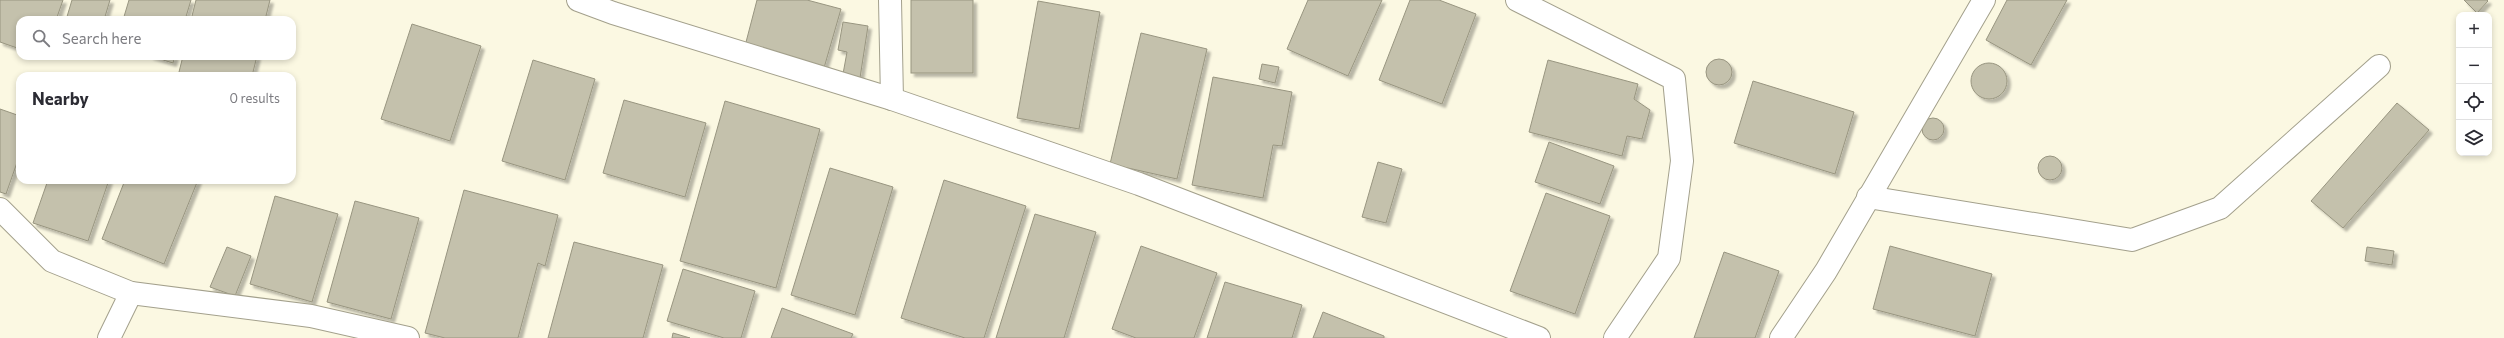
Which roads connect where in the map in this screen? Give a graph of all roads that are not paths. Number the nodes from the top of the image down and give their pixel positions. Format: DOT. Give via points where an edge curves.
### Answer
graph roads {
  1 [pos="578,0"];
  2 [pos="890,0"];
  3 [pos="1517,0"];
  4 [pos="1984,0"];
  5 [pos="2379,66"];
  6 [pos="892,99"];
  7 [pos="1868,197"];
  8 [pos="0,208"];
  9 [pos="131,293"];
  10 [pos="109,338"];
  11 [pos="408,338"];
  12 [pos="1539,338"];
  13 [pos="1615,338"];
  14 [pos="1781,338"];
  1 -- 6 [label="street" via="621,16"];
  2 -- 6 [label="street"];
  3 -- 13 [label="street" via="1674,79 1682,161 1669,258"];
  4 -- 7 [label="street"];
  5 -- 7 [label="street" via="2220,208 2132,240"];
  6 -- 12 [label="street" via="1138,184"];
  7 -- 14 [label="street" via="1826,271"];
  8 -- 9 [label="street" via="52,261"];
  9 -- 10 [label="street"];
  9 -- 11 [label="street" via="311,316"];
}
